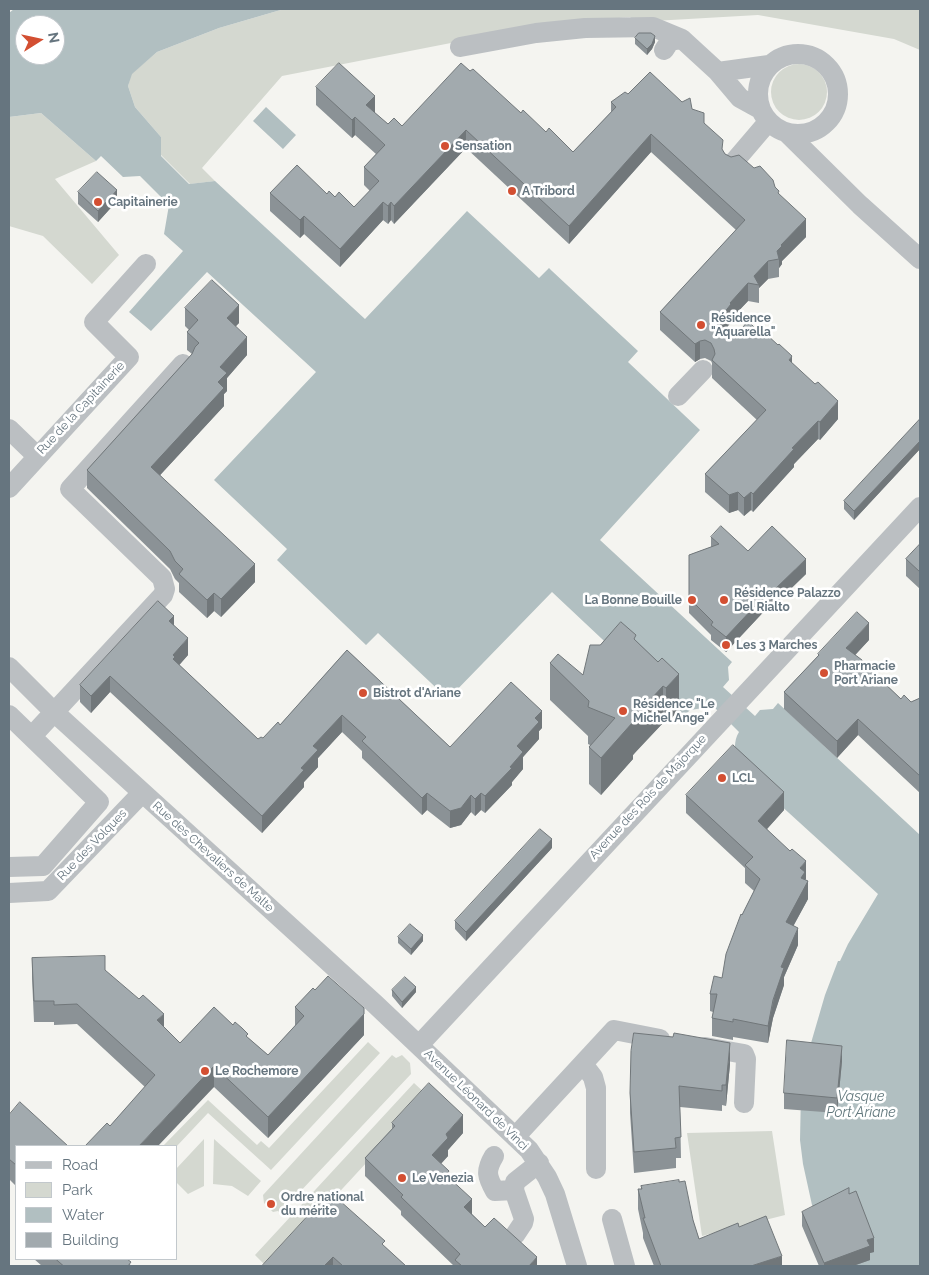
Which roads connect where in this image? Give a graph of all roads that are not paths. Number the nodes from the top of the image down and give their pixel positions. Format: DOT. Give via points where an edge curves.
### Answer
graph roads {
  1 [pos="682,39"];
  2 [pos="460,48"];
  3 [pos="664,50"];
  4 [pos="769,65"];
  5 [pos="718,72"];
  6 [pos="764,116"];
  7 [pos="824,124"];
  8 [pos="787,133"];
  9 [pos="732,163"];
  10 [pos="828,174"];
  11 [pos="920,259"];
  12 [pos="146,264"];
  13 [pos="183,364"];
  14 [pos="703,370"];
  15 [pos="678,396"];
  16 [pos="9,429"];
  17 [pos="37,456"];
  18 [pos="9,488"];
  19 [pos="920,507"];
  20 [pos="9,667"];
  21 [pos="54,712"];
  22 [pos="9,714"];
  23 [pos="32,736"];
  24 [pos="142,793"];
  25 [pos="9,867"];
  26 [pos="9,893"];
  27 [pos="419,1045"];
  28 [pos="583,1064"];
  29 [pos="744,1103"];
  30 [pos="515,1137"];
  31 [pos="494,1156"];
  32 [pos="539,1164"];
  33 [pos="596,1169"];
  34 [pos="514,1190"];
  35 [pos="612,1219"];
  36 [pos="515,1235"];
  37 [pos="577,1266"];
  38 [pos="625,1266"];
  1 -- 2 [label="street" via="653,28 585,28 536,33"];
  1 -- 3 [label="street" via="670,41"];
  1 -- 5 [label="street"];
  4 -- 5 [label="street"];
  4 -- 6 [label="street" via="758,86 757,98"];
  4 -- 7 [label="street" via="779,57 805,53 827,66 835,76 838,102"];
  5 -- 6 [label="street" via="740,98"];
  6 -- 8 [label="street" via="776,128"];
  6 -- 9 [label="street"];
  7 -- 8 [label="street" via="813,131"];
  7 -- 10 [label="street" via="820,151"];
  8 -- 10 [label="street"];
  10 -- 11 [label="street"];
  12 -- 17 [label="street, Rue de la Capitainerie" via="94,322 129,357"];
  13 -- 21 [label="street" via="70,489 162,578 165,589 163,595"];
  14 -- 15 [label="street"];
  16 -- 17 [label="street"];
  17 -- 18 [label="street, Rue de la Capitainerie"];
  19 -- 27 [label="street, Avenue des Rois de Majorque"];
  20 -- 21 [label="street, Rue des Chevaliers de Malte"];
  21 -- 23 [label="street"];
  21 -- 24 [label="street, Rue des Chevaliers de Malte"];
  22 -- 23 [label="street"];
  23 -- 25 [label="street" via="99,802 43,866"];
  24 -- 26 [label="street, Rue des Volques" via="48,891"];
  24 -- 27 [label="street, Rue des Chevaliers de Malte"];
  27 -- 30 [label="street, Avenue Léonard de Vinci"];
  28 -- 29 [label="street" via="614,1030 744,1054"];
  28 -- 30 [label="street"];
  28 -- 33 [label="street" via="593,1077 596,1088"];
  30 -- 32 [label="street, Avenue Léonard de Vinci"];
  31 -- 34 [label="street" via="488,1166 488,1175 495,1191"];
  32 -- 34 [label="street" via="515,1182"];
  32 -- 37 [label="street, Avenue Léonard de Vinci" via="555,1194"];
  34 -- 36 [label="street" via="524,1219"];
  35 -- 38 [label="street"];
}
